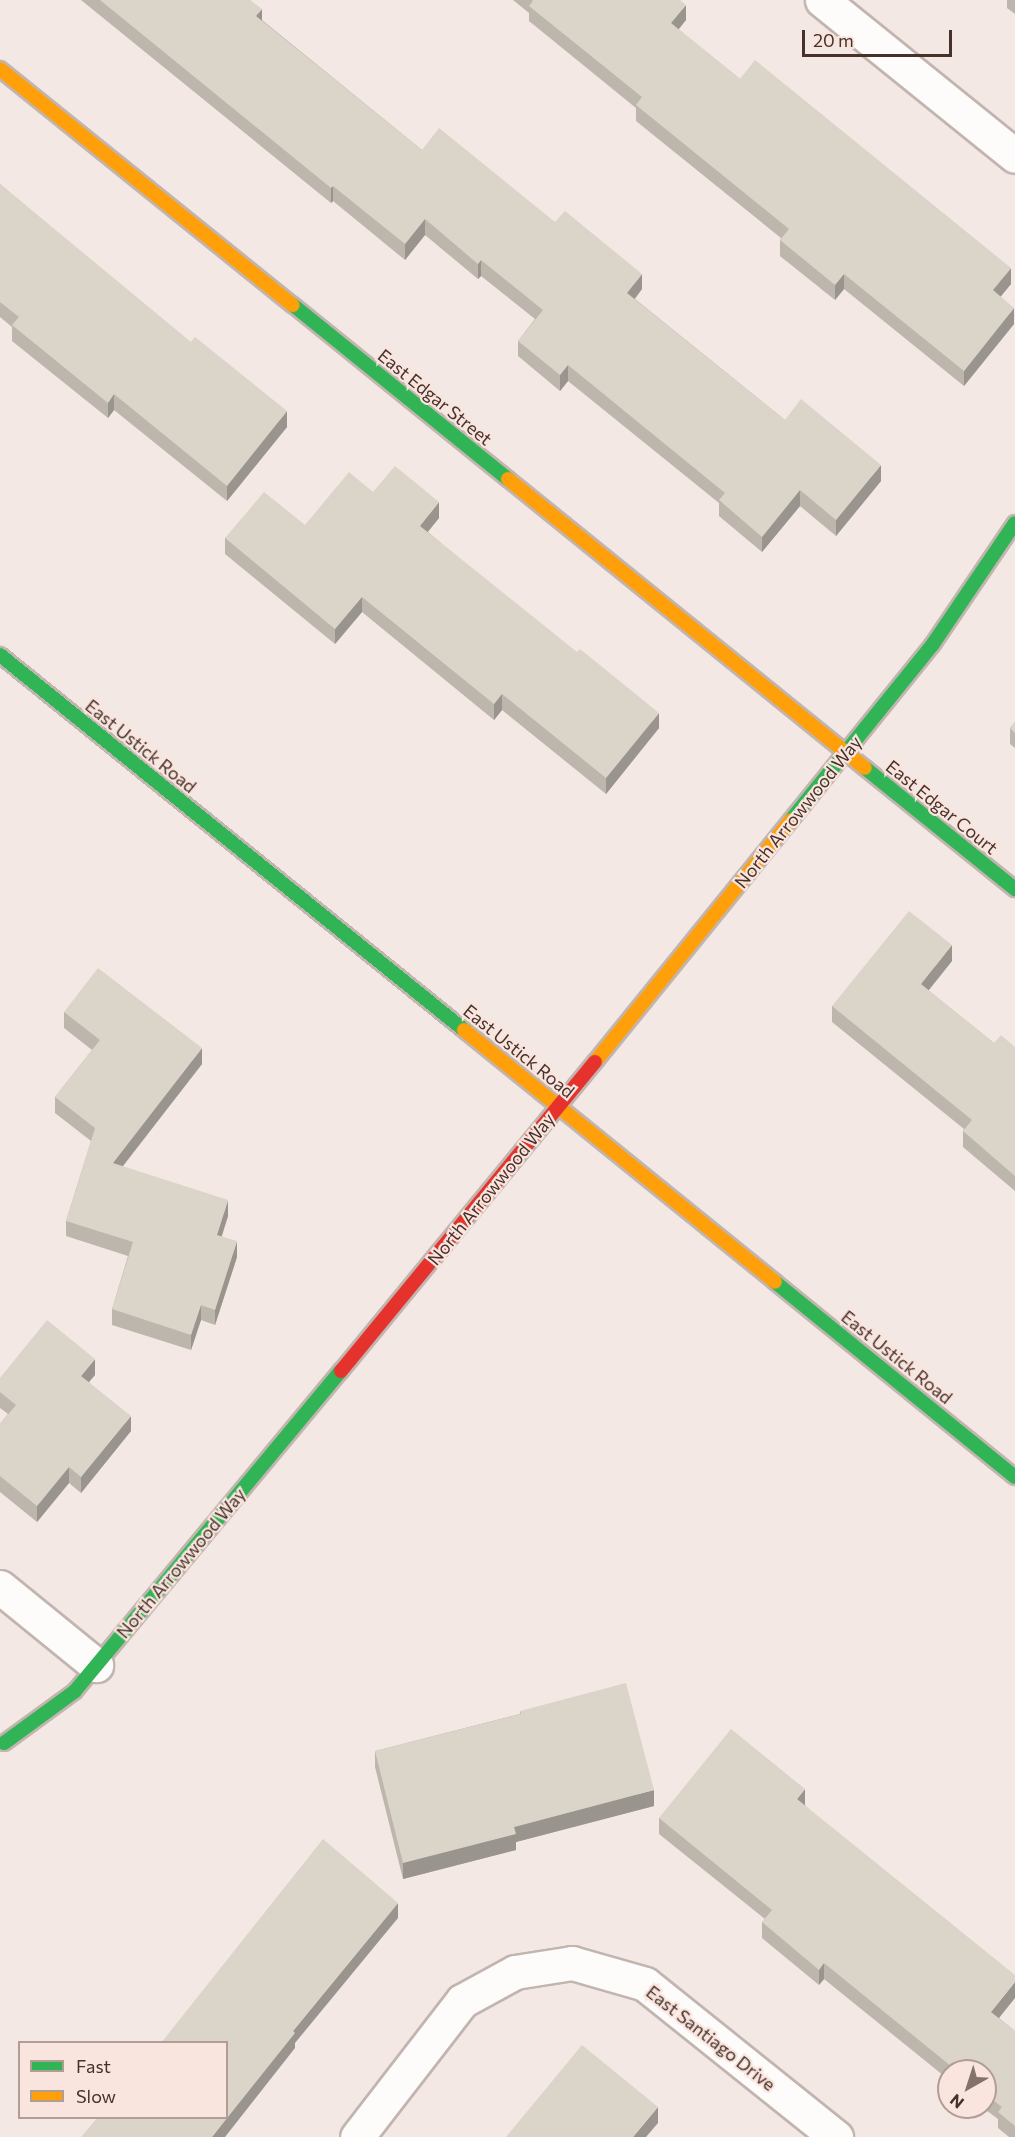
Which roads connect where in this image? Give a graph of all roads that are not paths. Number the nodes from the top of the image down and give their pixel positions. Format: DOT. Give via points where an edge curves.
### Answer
graph roads {
  1 [pos="822,0"];
  2 [pos="0,69"];
  3 [pos="1015,156"];
  4 [pos="1015,523"];
  5 [pos="0,655"];
  6 [pos="847,753"];
  7 [pos="1015,889"];
  8 [pos="559,1107"];
  9 [pos="1015,1477"];
  10 [pos="0,1587"];
  11 [pos="96,1665"];
  12 [pos="1,1745"];
  13 [pos="357,2137"];
  14 [pos="836,2137"];
  1 -- 3 [label="street"];
  2 -- 6 [label="street, East Edgar Street"];
  4 -- 6 [label="street, North Arrowwood Way" via="933,644"];
  5 -- 8 [label="street, East Ustick Road"];
  6 -- 7 [label="street, East Edgar Court"];
  6 -- 8 [label="street, North Arrowwood Way"];
  8 -- 9 [label="street, East Ustick Road"];
  8 -- 11 [label="street, North Arrowwood Way"];
  10 -- 11 [label="street"];
  11 -- 12 [label="street, North Arrowwood Way" via="75,1691"];
  13 -- 14 [label="street, East Santiago Drive" via="462,2001 515,1972 572,1963 645,1984"];
}
